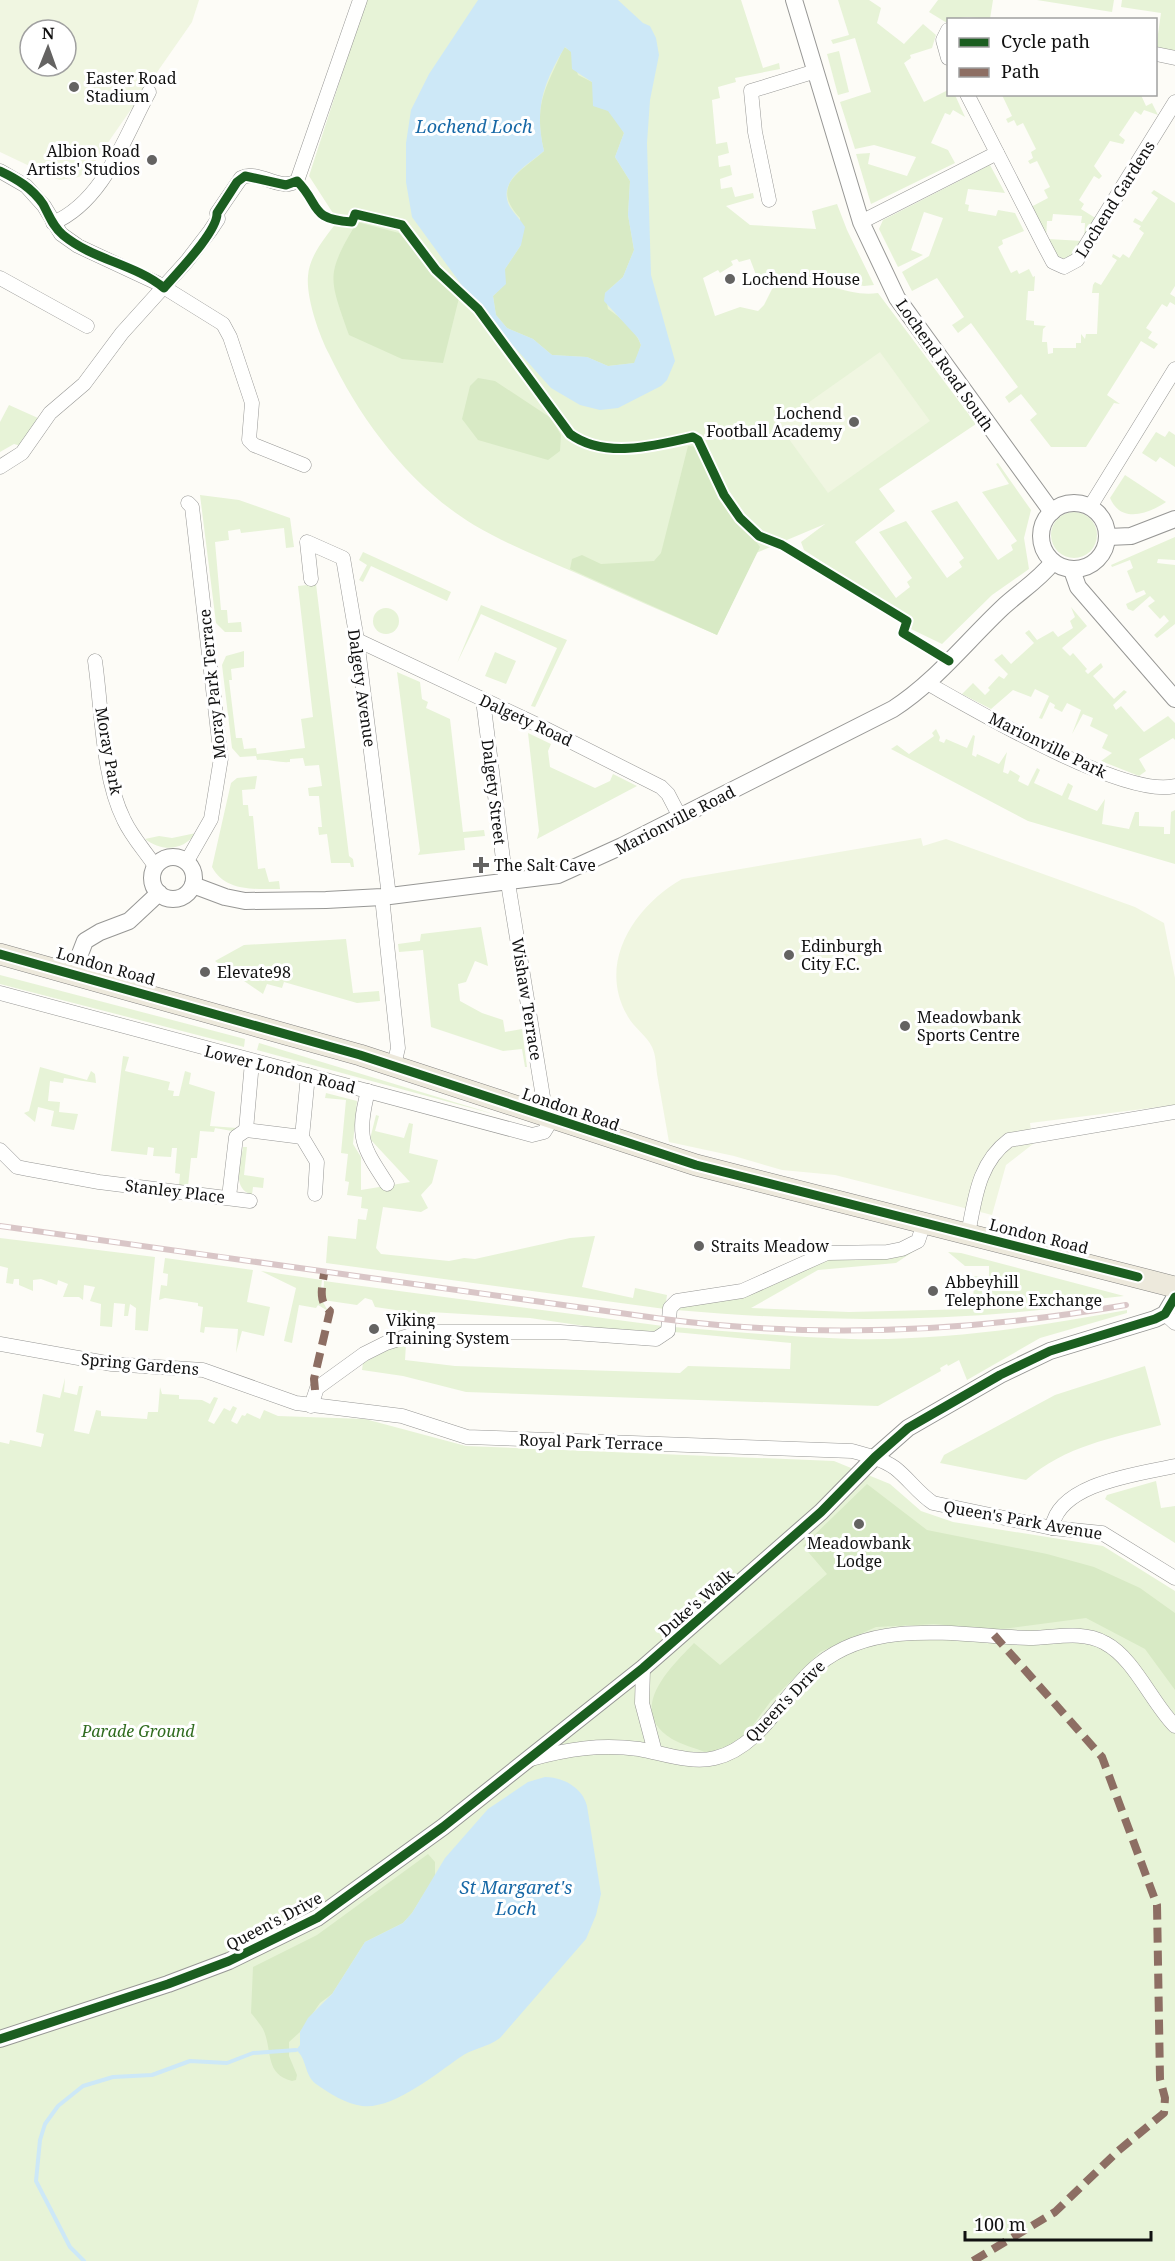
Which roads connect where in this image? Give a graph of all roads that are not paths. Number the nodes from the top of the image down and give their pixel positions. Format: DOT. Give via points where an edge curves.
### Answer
graph roads {
  1 [pos="360,0"];
  2 [pos="794,0"];
  3 [pos="947,32"];
  4 [pos="947,54"];
  5 [pos="1157,54"];
  6 [pos="1175,58"];
  7 [pos="816,71"];
  8 [pos="149,92"];
  9 [pos="968,96"];
  10 [pos="1175,102"];
  11 [pos="997,153"];
  12 [pos="0,171"];
  13 [pos="769,200"];
  14 [pos="861,222"];
  15 [pos="53,223"];
  16 [pos="0,278"];
  17 [pos="165,288"];
  18 [pos="87,326"];
  19 [pos="1175,369"];
  20 [pos="304,465"];
  21 [pos="0,467"];
  22 [pos="188,503"];
  23 [pos="1090,507"];
  24 [pos="1052,512"];
  25 [pos="1175,519"];
  26 [pos="1108,537"];
  27 [pos="1053,562"];
  28 [pos="1072,570"];
  29 [pos="311,579"];
  30 [pos="357,640"];
  31 [pos="95,661"];
  32 [pos="927,683"];
  33 [pos="1175,699"];
  34 [pos="483,700"];
  35 [pos="1175,786"];
  36 [pos="680,818"];
  37 [pos="187,861"];
  38 [pos="155,866"];
  39 [pos="507,883"];
  40 [pos="193,885"];
  41 [pos="159,893"];
  42 [pos="386,897"];
  43 [pos="0,954"];
  44 [pos="73,972"];
  45 [pos="0,993"];
  46 [pos="252,1062"];
  47 [pos="394,1065"];
  48 [pos="308,1075"];
  49 [pos="368,1091"];
  50 [pos="1175,1112"];
  51 [pos="546,1117"];
  52 [pos="246,1130"];
  53 [pos="302,1137"];
  54 [pos="0,1150"];
  55 [pos="387,1184"];
  56 [pos="315,1194"];
  57 [pos="229,1197"];
  58 [pos="250,1201"];
  59 [pos="924,1223"];
  60 [pos="969,1234"];
  61 [pos="1175,1287"];
  62 [pos="1175,1297"];
  63 [pos="1170,1319"];
  64 [pos="0,1344"];
  65 [pos="311,1406"];
  66 [pos="875,1457"];
  67 [pos="1175,1466"];
  68 [pos="1052,1528"];
  69 [pos="1175,1578"];
  70 [pos="643,1668"];
  71 [pos="1175,1726"];
  72 [pos="654,1752"];
  73 [pos="526,1761"];
  74 [pos="0,2039"];
  1 -- 17 [label="street" via="300,177 289,185 253,176 241,178 210,231"];
  2 -- 7 [label="street, Lochend Road South"];
  3 -- 4 [label="street" via="943,40"];
  5 -- 6 [label="street"];
  7 -- 13 [label="street" via="751,92"];
  7 -- 14 [label="street, Lochend Road South"];
  8 -- 15 [label="street" via="89,199"];
  9 -- 11 [label="street, Lochend Gardens"];
  10 -- 11 [label="street, Lochend Gardens" via="1077,260 1064,267 1057,265 1047,252"];
  11 -- 14 [label="street"];
  12 -- 15 [label="street" via="26,186"];
  14 -- 24 [label="street, Lochend Road South" via="907,315"];
  15 -- 17 [label="street" via="78,246"];
  16 -- 18 [label="street"];
  17 -- 20 [label="street" via="218,319 227,330 252,403 249,440"];
  17 -- 21 [label="street" via="122,333 84,384 50,413 22,453"];
  19 -- 23 [label="street"];
  22 -- 37 [label="street, Moray Park Terrace" via="192,507 221,758 211,819"];
  23 -- 24 [label="street" via="1070,503"];
  23 -- 26 [label="street" via="1104,519"];
  24 -- 27 [label="street" via="1041,537 1042,547"];
  25 -- 26 [label="street" via="1131,536"];
  26 -- 28 [label="street" via="1104,552 1094,564"];
  27 -- 28 [label="street"];
  27 -- 32 [label="street, Marionville Road"];
  28 -- 33 [label="street" via="1078,588"];
  29 -- 30 [label="street, Dalgety Avenue" via="307,542 343,558"];
  30 -- 34 [label="street, Dalgety Road"];
  30 -- 42 [label="street, Dalgety Avenue"];
  31 -- 38 [label="street, Moray Park" via="112,784 124,819"];
  32 -- 35 [label="street, Marionville Park" via="1096,770 1146,787"];
  32 -- 36 [label="street, Marionville Road" via="902,703"];
  34 -- 36 [label="street, Dalgety Road" via="661,787"];
  34 -- 39 [label="street, Dalgety Street"];
  36 -- 39 [label="street, Marionville Road" via="558,875"];
  37 -- 38 [label="street" via="174,856"];
  37 -- 40 [label="street" via="194,872"];
  38 -- 41 [label="street" via="152,878"];
  39 -- 42 [label="street, Marionville Road"];
  39 -- 51 [label="street, Wishaw Terrace"];
  40 -- 41 [label="street" via="182,897 166,898"];
  40 -- 42 [label="street, Marionville Road" via="244,901"];
  41 -- 44 [label="street" via="129,921 85,941"];
  42 -- 47 [label="street, Dalgety Avenue" via="398,1048"];
  43 -- 44 [label="main road, London Road"];
  44 -- 47 [label="main road, London Road"];
  45 -- 46 [label="street, Lower London Road"];
  46 -- 48 [label="street, Lower London Road"];
  46 -- 52 [label="street"];
  47 -- 51 [label="main road, London Road"];
  48 -- 49 [label="street, Lower London Road"];
  48 -- 53 [label="street"];
  49 -- 51 [label="street, Lower London Road" via="532,1135 544,1132"];
  49 -- 55 [label="street" via="362,1140"];
  50 -- 60 [label="street" via="1009,1140 990,1157 981,1174"];
  51 -- 59 [label="main road, London Road" via="696,1165"];
  52 -- 53 [label="street"];
  52 -- 57 [label="street" via="236,1137"];
  53 -- 56 [label="street" via="317,1162"];
  54 -- 57 [label="street, Stanley Place" via="17,1167 99,1182"];
  57 -- 58 [label="street, Stanley Place"];
  59 -- 60 [label="main road, London Road"];
  59 -- 65 [label="street" via="918,1241 898,1251 827,1253 742,1291 677,1301 670,1308 669,1331 659,1338 560,1332 442,1331 410,1335 374,1348 339,1371 315,1390"];
  60 -- 61 [label="main road, London Road"];
  62 -- 63 [label="street"];
  63 -- 66 [label="street, Duke's Walk" via="1050,1350 908,1428"];
  64 -- 65 [label="street, Spring Gardens" via="112,1364 203,1370"];
  65 -- 66 [label="street, Royal Park Terrace" via="402,1416 467,1437 852,1451"];
  66 -- 68 [label="street, Queen's Park Avenue" via="894,1468 933,1503"];
  66 -- 70 [label="street, Duke's Walk" via="821,1512"];
  67 -- 68 [label="street" via="1115,1479 1074,1497 1057,1509"];
  68 -- 69 [label="street, Queen's Park Avenue" via="1110,1535"];
  70 -- 72 [label="street" via="642,1704"];
  70 -- 73 [label="street, Duke's Walk"];
  71 -- 72 [label="street, Queen's Drive" via="1119,1654 1097,1639 900,1634 859,1643 824,1660 753,1736 726,1754 699,1759"];
  72 -- 73 [label="street, Queen's Drive" via="579,1747"];
  73 -- 74 [label="street, Queen's Drive" via="434,1833 307,1923 188,1977"];
}
